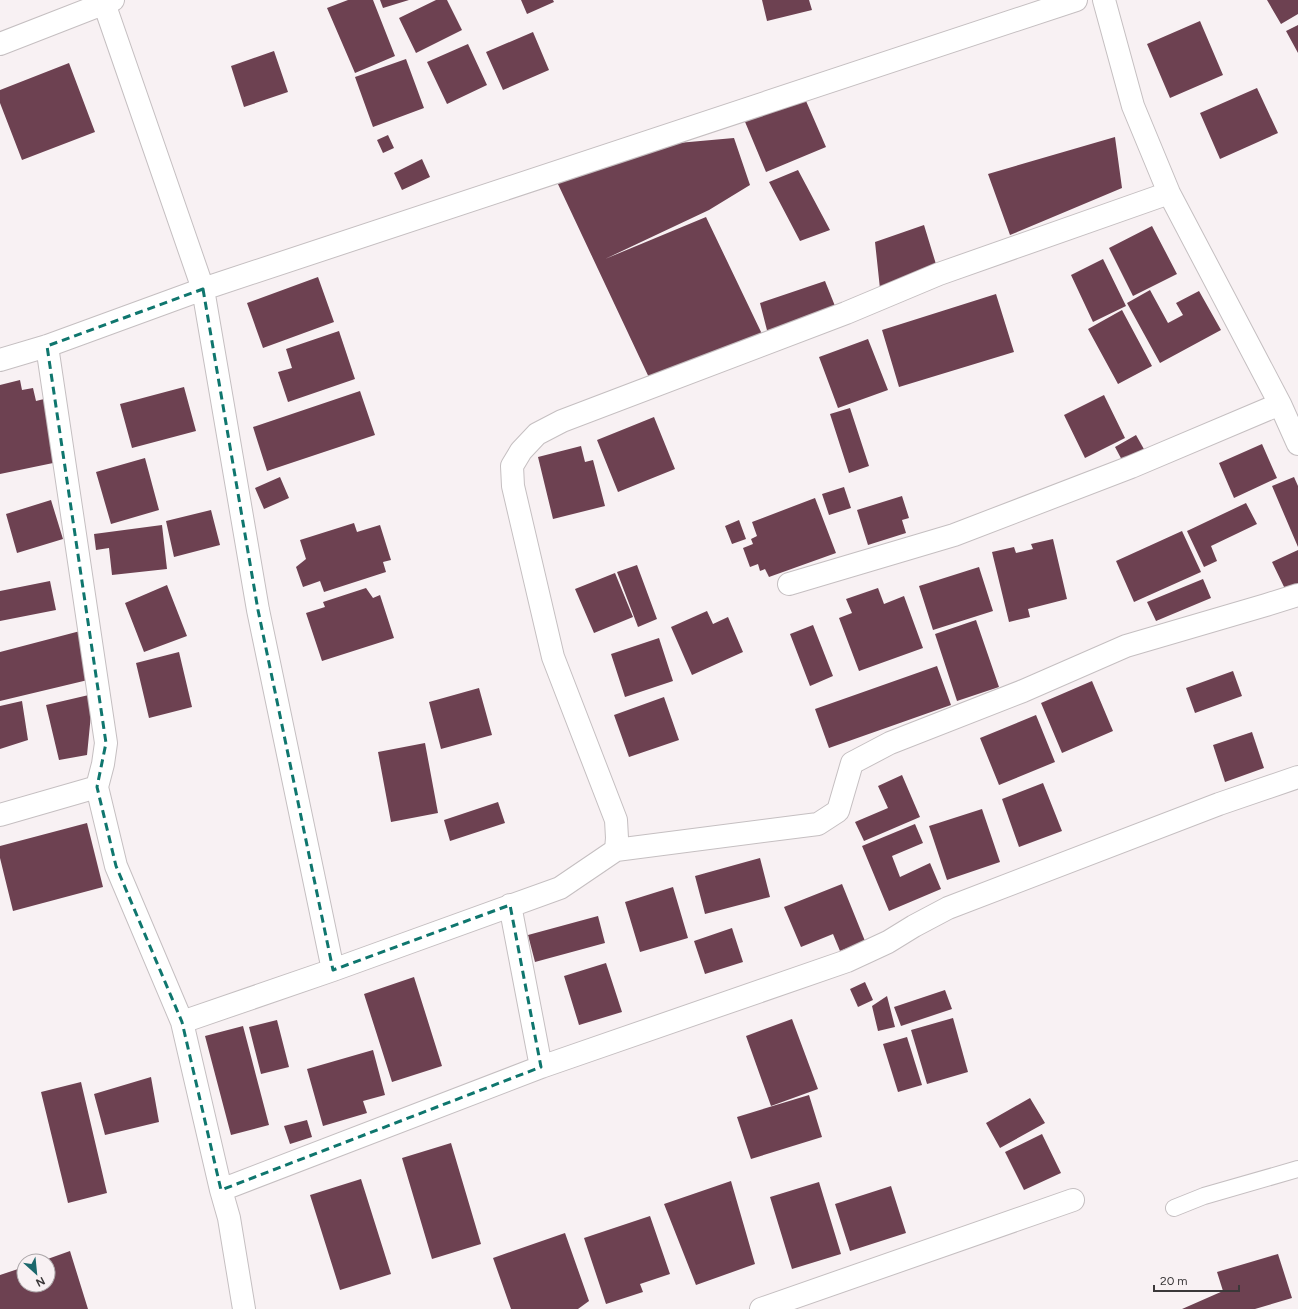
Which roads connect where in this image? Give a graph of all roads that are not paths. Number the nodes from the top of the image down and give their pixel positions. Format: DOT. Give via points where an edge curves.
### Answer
graph roads {
  1 [pos="1076,0"];
  2 [pos="1104,0"];
  3 [pos="109,2"];
  4 [pos="0,44"];
  5 [pos="1169,193"];
  6 [pos="203,289"];
  7 [pos="47,346"];
  8 [pos="0,360"];
  9 [pos="1280,404"];
  10 [pos="1298,444"];
  11 [pos="789,584"];
  12 [pos="1298,595"];
  13 [pos="1298,776"];
  14 [pos="97,787"];
  15 [pos="0,815"];
  16 [pos="616,850"];
  17 [pos="510,906"];
  18 [pos="333,970"];
  19 [pos="182,1022"];
  20 [pos="541,1067"];
  21 [pos="1298,1169"];
  22 [pos="221,1190"];
  23 [pos="1073,1200"];
  24 [pos="1174,1208"];
  25 [pos="244,1309"];
  26 [pos="761,1309"];
  1 -- 6 [label="street"];
  2 -- 5 [label="street" via="1133,106"];
  3 -- 4 [label="street"];
  3 -- 6 [label="street"];
  5 -- 9 [label="street"];
  5 -- 16 [label="street" via="939,274 846,313 562,421 537,434 521,451 512,466 513,486 553,657 616,820"];
  6 -- 7 [label="street"];
  6 -- 18 [label="street" via="258,610"];
  7 -- 8 [label="street"];
  7 -- 14 [label="street" via="106,743"];
  9 -- 10 [label="street"];
  9 -- 11 [label="street" via="1131,467 954,535"];
  12 -- 16 [label="street" via="1126,646 1023,691 890,743 852,763 838,811 818,824"];
  13 -- 20 [label="street" via="948,908 888,942 847,961"];
  14 -- 15 [label="street"];
  14 -- 19 [label="street" via="116,866"];
  16 -- 17 [label="street" via="560,888"];
  17 -- 18 [label="street"];
  17 -- 20 [label="street"];
  18 -- 19 [label="street"];
  19 -- 22 [label="street"];
  20 -- 22 [label="street"];
  21 -- 24 [label="lane" via="1204,1196"];
  22 -- 25 [label="street" via="229,1218"];
  23 -- 26 [label="street"];
}
